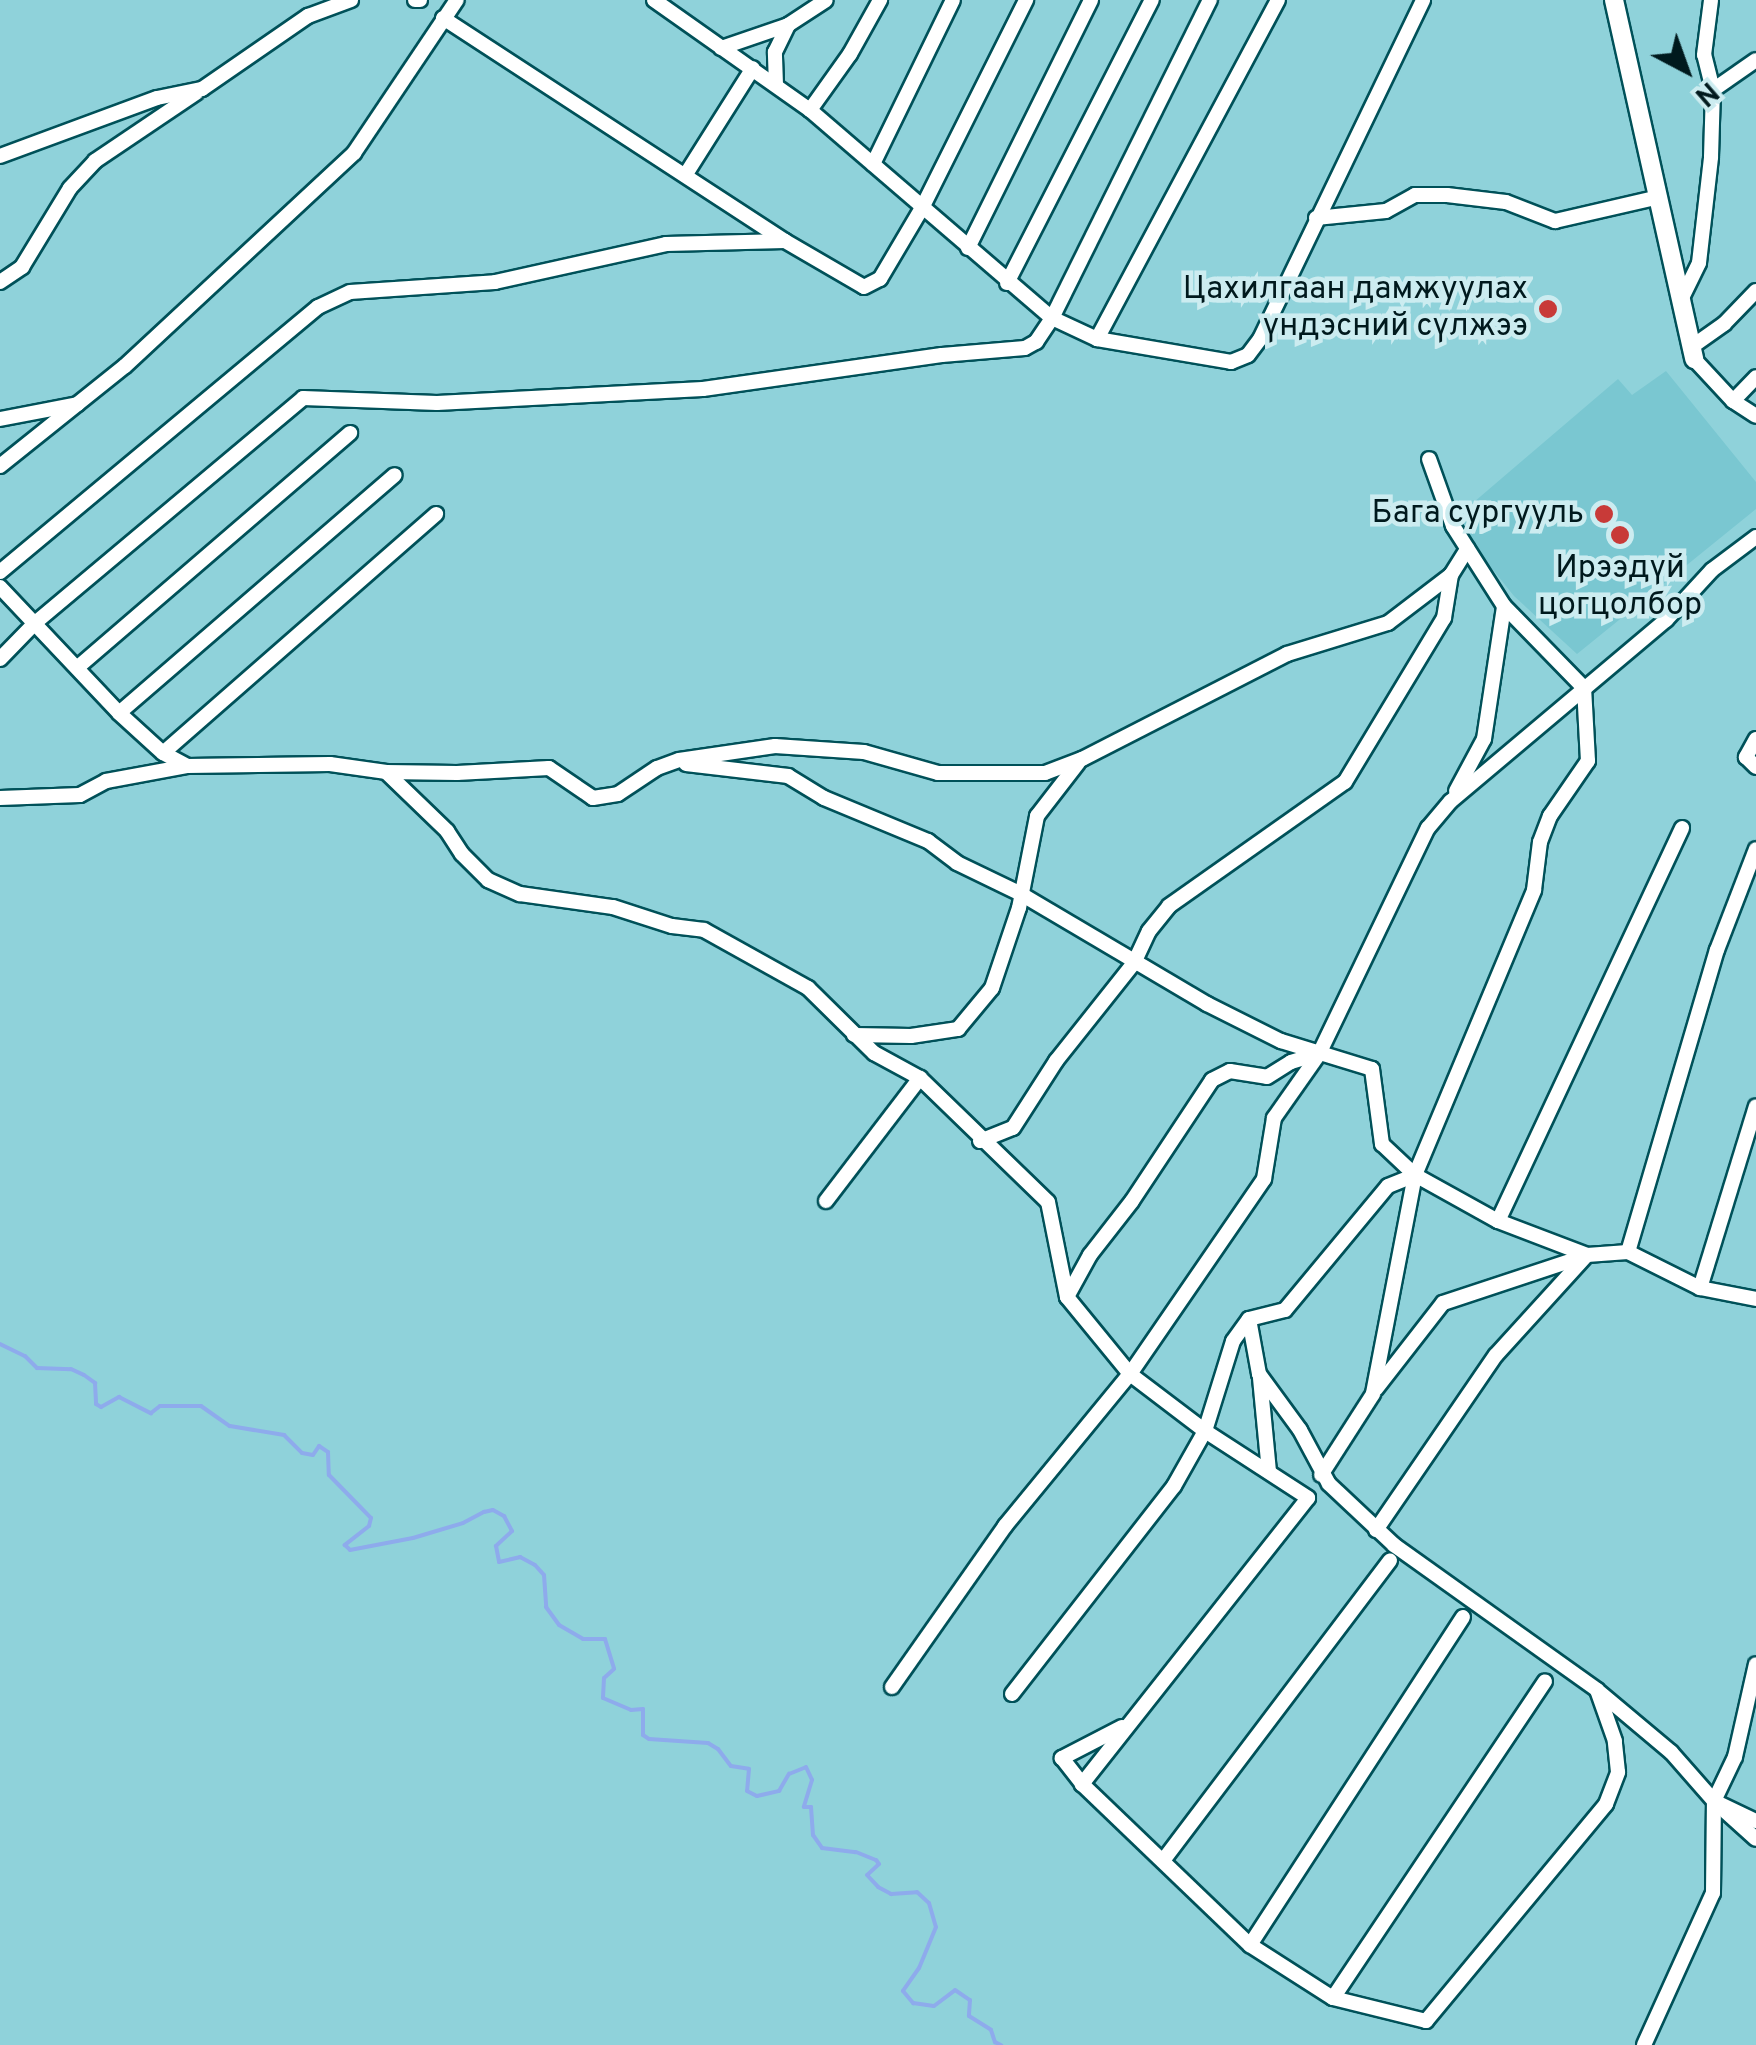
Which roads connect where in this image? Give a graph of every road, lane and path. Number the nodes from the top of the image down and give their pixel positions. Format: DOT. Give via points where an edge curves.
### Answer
graph roads {
  1 [pos="351,0"];
  2 [pos="457,0"];
  3 [pos="654,0"];
  4 [pos="826,0"];
  5 [pos="880,0"];
  6 [pos="952,0"];
  7 [pos="1026,0"];
  8 [pos="1092,0"];
  9 [pos="1152,0"];
  10 [pos="1210,0"];
  11 [pos="1278,0"];
  12 [pos="1423,0"];
  13 [pos="1614,0"];
  14 [pos="1710,0"];
  15 [pos="443,18"];
  16 [pos="788,25"];
  17 [pos="721,48"];
  18 [pos="1756,60"];
  19 [pos="754,68"];
  20 [pos="776,85"];
  21 [pos="205,86"];
  22 [pos="1713,90"];
  23 [pos="810,110"];
  24 [pos="0,156"];
  25 [pos="873,164"];
  26 [pos="686,174"];
  27 [pos="1655,198"];
  28 [pos="922,208"];
  29 [pos="1316,218"];
  30 [pos="785,241"];
  31 [pos="968,248"];
  32 [pos="0,282"];
  33 [pos="1006,283"];
  34 [pos="1756,291"];
  35 [pos="1679,304"];
  36 [pos="1052,318"];
  37 [pos="1097,339"];
  38 [pos="1692,353"];
  39 [pos="1756,377"];
  40 [pos="1732,401"];
  41 [pos="82,404"];
  42 [pos="1756,416"];
  43 [pos="0,419"];
  44 [pos="350,432"];
  45 [pos="1429,459"];
  46 [pos="0,466"];
  47 [pos="395,475"];
  48 [pos="436,514"];
  49 [pos="1750,539"];
  50 [pos="1467,548"];
  51 [pos="1756,553"];
  52 [pos="0,572"];
  53 [pos="1452,575"];
  54 [pos="0,588"];
  55 [pos="1504,606"];
  56 [pos="35,623"];
  57 [pos="0,658"];
  58 [pos="78,667"];
  59 [pos="1584,688"];
  60 [pos="119,713"];
  61 [pos="1756,739"];
  62 [pos="164,753"];
  63 [pos="1082,759"];
  64 [pos="188,766"];
  65 [pos="1756,767"];
  66 [pos="657,768"];
  67 [pos="386,772"];
  68 [pos="0,798"];
  69 [pos="1451,801"];
  70 [pos="1682,828"];
  71 [pos="1756,849"];
  72 [pos="1021,894"];
  73 [pos="1134,964"];
  74 [pos="853,1035"];
  75 [pos="1319,1054"];
  76 [pos="920,1078"];
  77 [pos="1756,1106"];
  78 [pos="980,1141"];
  79 [pos="1415,1175"];
  80 [pos="826,1201"];
  81 [pos="1498,1221"];
  82 [pos="1628,1252"];
  83 [pos="1587,1255"];
  84 [pos="1700,1288"];
  85 [pos="1067,1297"];
  86 [pos="1756,1299"];
  87 [pos="1249,1319"];
  88 [pos="1130,1374"];
  89 [pos="1259,1374"];
  90 [pos="1372,1394"];
  91 [pos="1205,1431"];
  92 [pos="1269,1472"];
  93 [pos="1320,1475"];
  94 [pos="1376,1530"];
  95 [pos="1390,1561"];
  96 [pos="1463,1617"];
  97 [pos="1756,1664"];
  98 [pos="1545,1680"];
  99 [pos="892,1688"];
  100 [pos="1596,1690"];
  101 [pos="1012,1694"];
  102 [pos="1130,1723"];
  103 [pos="1082,1784"];
  104 [pos="1714,1802"];
  105 [pos="1756,1820"];
  106 [pos="1756,1839"];
  107 [pos="1165,1858"];
  108 [pos="1250,1945"];
  109 [pos="1333,1998"];
  110 [pos="1644,2045"];
  1 -- 21 [label="street" via="308,16"];
  2 -- 15 [label="street"];
  3 -- 17 [label="street"];
  4 -- 16 [label="street"];
  5 -- 23 [label="street"];
  6 -- 25 [label="street"];
  7 -- 28 [label="street"];
  8 -- 31 [label="street"];
  9 -- 33 [label="street"];
  10 -- 36 [label="street"];
  11 -- 37 [label="street"];
  12 -- 29 [label="street"];
  13 -- 27 [label="street"];
  14 -- 22 [label="street" via="1704,55"];
  15 -- 26 [label="street"];
  15 -- 41 [label="street" via="354,152"];
  16 -- 17 [label="street"];
  16 -- 20 [label="street" via="775,52"];
  17 -- 19 [label="street"];
  18 -- 22 [label="street"];
  19 -- 20 [label="street"];
  19 -- 26 [label="street"];
  20 -- 23 [label="street"];
  21 -- 24 [label="street"];
  21 -- 32 [label="street" via="95,161 70,188 22,267"];
  22 -- 35 [label="street" via="1699,263"];
  23 -- 25 [label="street"];
  25 -- 28 [label="street"];
  26 -- 30 [label="street"];
  27 -- 29 [label="street" via="1555,221 1506,202 1415,195 1386,211"];
  27 -- 35 [label="street"];
  28 -- 30 [label="street" via="872,286"];
  28 -- 31 [label="street"];
  29 -- 37 [label="street" via="1260,339 1240,361"];
  30 -- 52 [label="street" via="666,244 495,282 350,292 318,307"];
  31 -- 33 [label="street"];
  33 -- 36 [label="street"];
  34 -- 38 [label="street"];
  35 -- 38 [label="street"];
  36 -- 37 [label="street"];
  36 -- 56 [label="street" via="1025,348 703,389 436,403 303,398"];
  38 -- 40 [label="street"];
  39 -- 40 [label="street"];
  40 -- 42 [label="street"];
  41 -- 43 [label="street"];
  41 -- 46 [label="street"];
  44 -- 58 [label="street"];
  45 -- 50 [label="street"];
  47 -- 60 [label="street"];
  48 -- 62 [label="street"];
  49 -- 51 [label="street"];
  49 -- 59 [label="street"];
  50 -- 53 [label="street"];
  50 -- 55 [label="street"];
  53 -- 63 [label="street" via="1388,623 1287,654"];
  53 -- 73 [label="street" via="1444,618 1345,782 1169,906"];
  54 -- 56 [label="street"];
  55 -- 59 [label="street"];
  55 -- 69 [label="street" via="1484,739"];
  56 -- 57 [label="street"];
  56 -- 58 [label="street"];
  58 -- 60 [label="street"];
  59 -- 69 [label="street"];
  59 -- 79 [label="street" via="1588,761 1550,816 1534,890"];
  60 -- 62 [label="street"];
  61 -- 65 [label="street" via="1746,756"];
  62 -- 64 [label="street"];
  63 -- 66 [label="street" via="1045,773 970,775 864,752 776,746"];
  63 -- 72 [label="street" via="1037,816"];
  64 -- 67 [label="street" via="330,764"];
  64 -- 68 [label="street" via="106,781 80,795"];
  66 -- 67 [label="street" via="618,794 593,798 549,768"];
  66 -- 72 [label="street" via="690,764 788,776 824,798 928,840 957,863"];
  67 -- 74 [label="street" via="488,880 520,894 613,907 704,930 808,988"];
  69 -- 75 [label="street" via="1428,828"];
  70 -- 81 [label="street"];
  71 -- 82 [label="street" via="1716,950"];
  72 -- 73 [label="street"];
  72 -- 74 [label="street" via="992,988 958,1029"];
  73 -- 75 [label="street"];
  73 -- 78 [label="street" via="1056,1061 1013,1128"];
  74 -- 76 [label="street"];
  75 -- 79 [label="street" via="1372,1069 1382,1144"];
  75 -- 85 [label="street" via="1267,1077 1230,1071 1212,1080"];
  75 -- 88 [label="street" via="1274,1118 1264,1180"];
  76 -- 78 [label="street"];
  76 -- 80 [label="street"];
  77 -- 84 [label="street"];
  78 -- 85 [label="street" via="1048,1202"];
  79 -- 81 [label="street"];
  79 -- 87 [label="street" via="1388,1186 1284,1310"];
  79 -- 90 [label="street"];
  81 -- 83 [label="street"];
  82 -- 83 [label="street"];
  82 -- 84 [label="street"];
  83 -- 90 [label="street" via="1443,1303"];
  83 -- 94 [label="street" via="1496,1355"];
  84 -- 86 [label="street"];
  85 -- 88 [label="street"];
  87 -- 89 [label="street"];
  87 -- 91 [label="street" via="1233,1341"];
  88 -- 91 [label="street"];
  88 -- 99 [label="street" via="1005,1526"];
  89 -- 92 [label="street"];
  89 -- 93 [label="street" via="1300,1430"];
  90 -- 93 [label="street"];
  91 -- 92 [label="street"];
  91 -- 101 [label="street" via="1174,1486"];
  92 -- 102 [label="street" via="1308,1498"];
  93 -- 94 [label="street"];
  94 -- 100 [label="street"];
  95 -- 107 [label="street"];
  96 -- 108 [label="street"];
  97 -- 104 [label="street" via="1735,1757"];
  98 -- 109 [label="street"];
  100 -- 104 [label="street" via="1671,1752"];
  100 -- 109 [label="street" via="1615,1741 1618,1772 1606,1804 1426,2020"];
  102 -- 103 [label="street"];
  102 -- 103 [label="street" via="1062,1758"];
  103 -- 107 [label="street"];
  104 -- 105 [label="street"];
  104 -- 106 [label="street"];
  104 -- 110 [label="street" via="1712,1893"];
  107 -- 108 [label="street"];
  108 -- 109 [label="street"];
}
